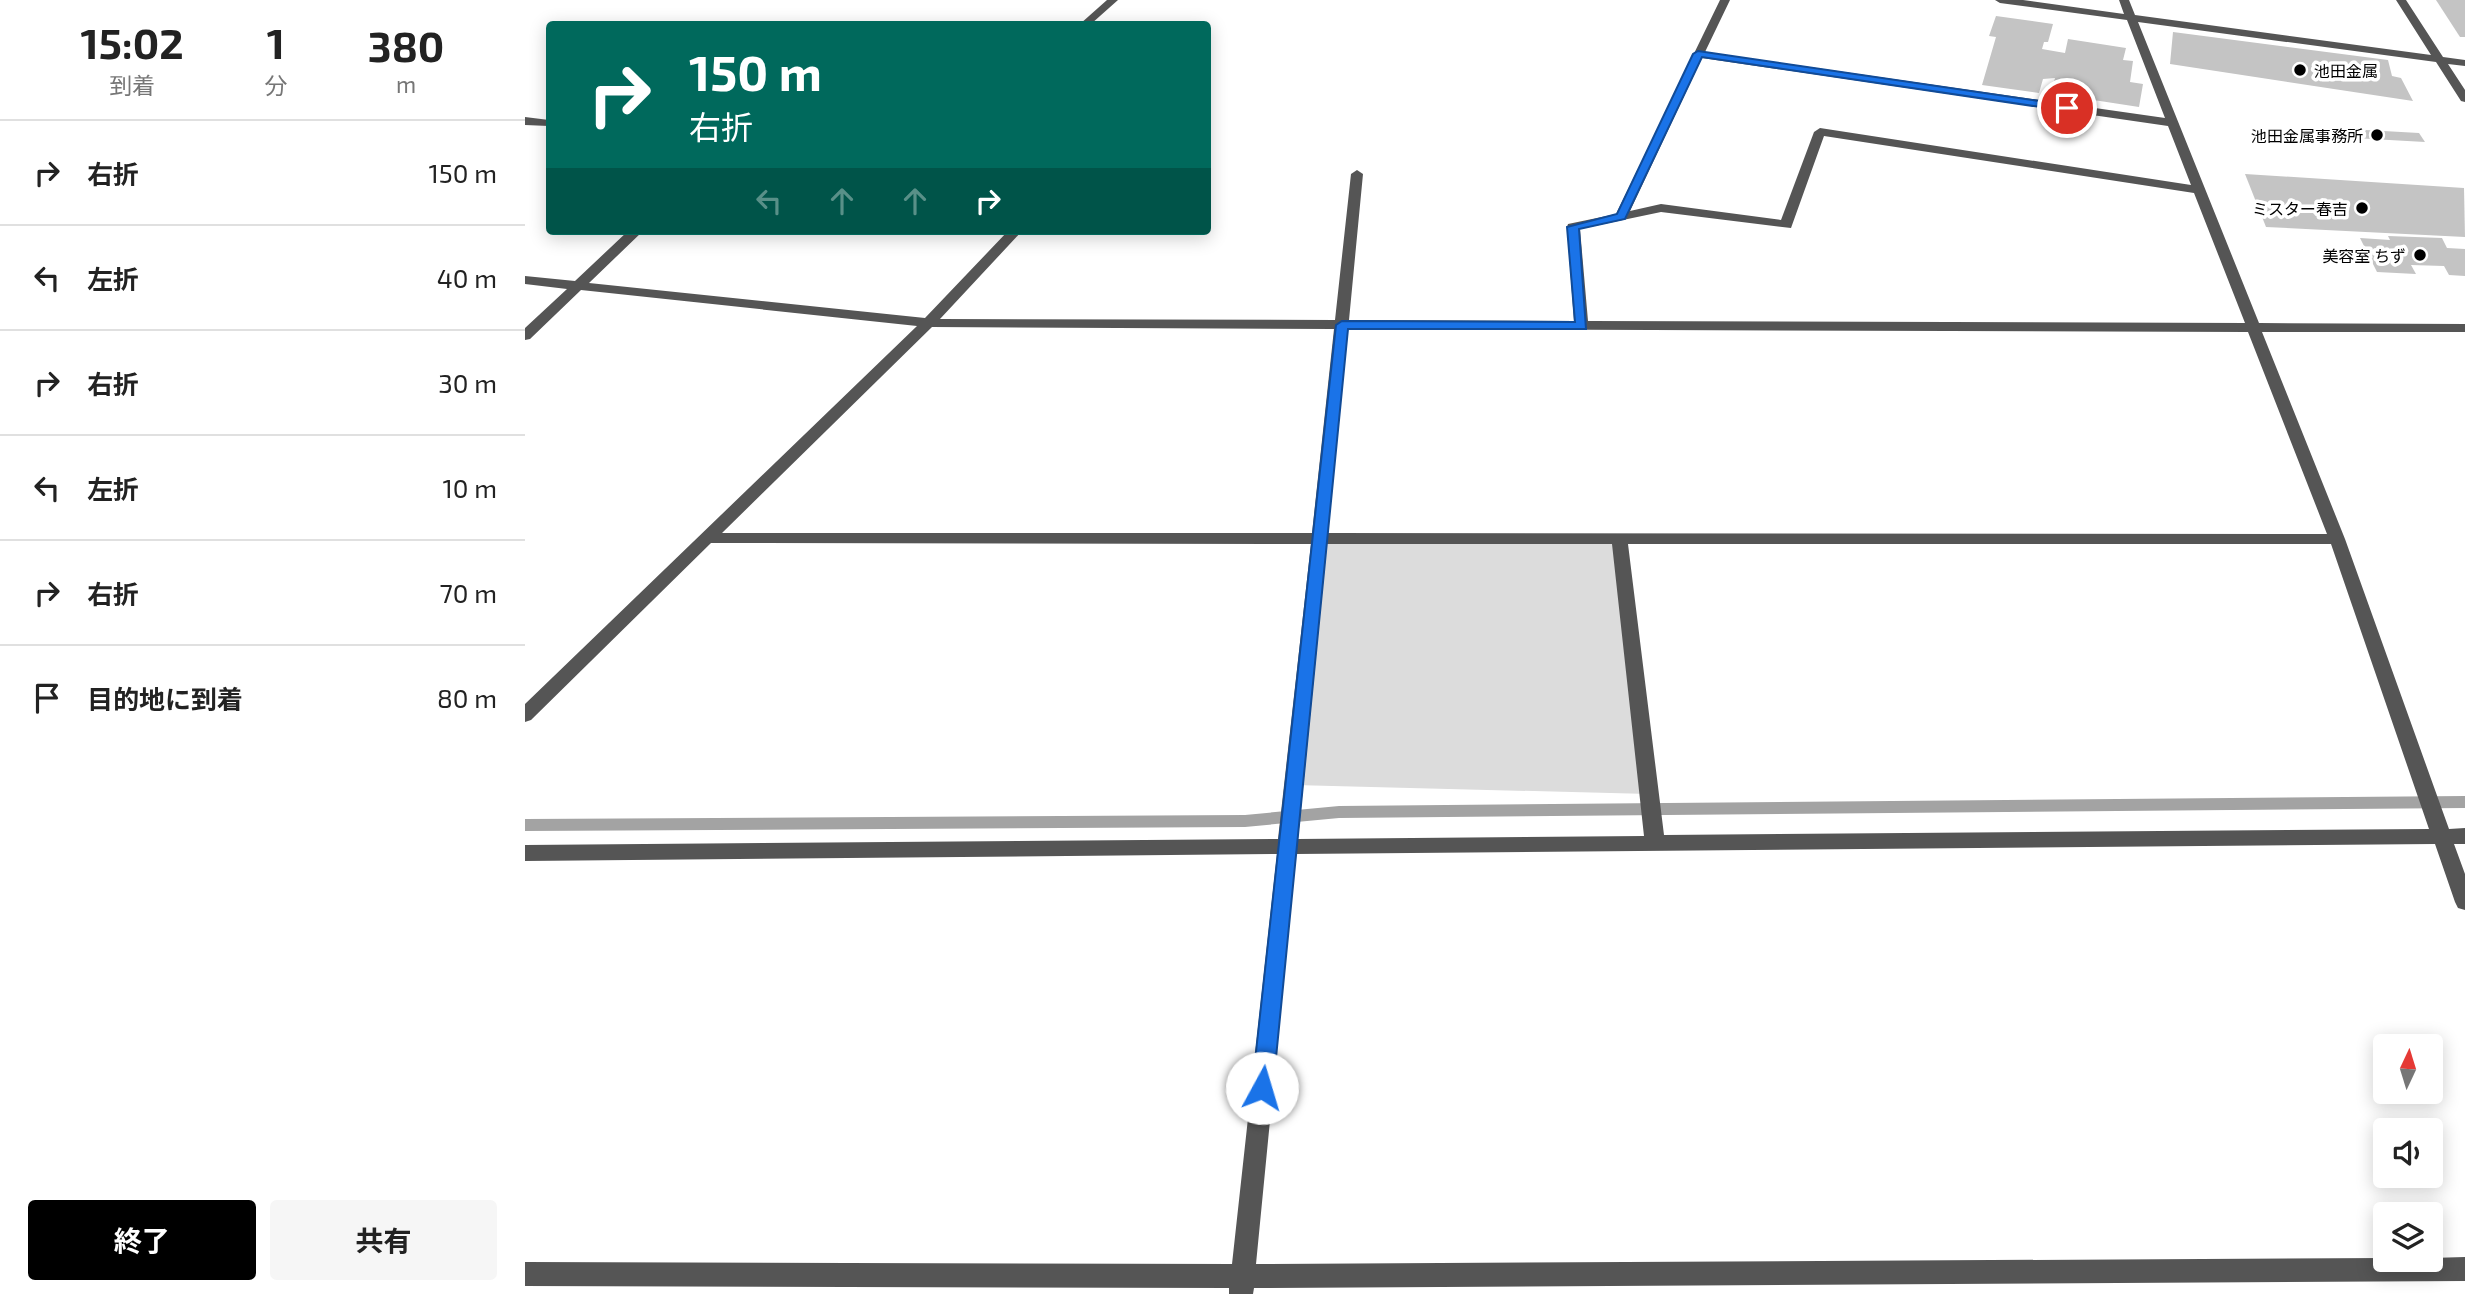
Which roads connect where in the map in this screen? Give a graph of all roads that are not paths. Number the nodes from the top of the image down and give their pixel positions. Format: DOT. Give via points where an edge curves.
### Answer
graph roads {
  1 [pos="1113,0"];
  2 [pos="1725,0"];
  3 [pos="2000,0"];
  4 [pos="2125,0"];
  5 [pos="2401,0"];
  6 [pos="2131,18"];
  7 [pos="1088,21"];
  8 [pos="1698,54"];
  9 [pos="2440,60"];
  10 [pos="2465,63"];
  11 [pos="2465,99"];
  12 [pos="525,121"];
  13 [pos="546,123"];
  14 [pos="2173,123"];
  15 [pos="1357,174"];
  16 [pos="2199,190"];
  17 [pos="1621,216"];
  18 [pos="632,235"];
  19 [pos="1011,235"];
  20 [pos="525,280"];
  21 [pos="578,286"];
  22 [pos="928,323"];
  23 [pos="1342,325"];
  24 [pos="1581,326"];
  25 [pos="2252,326"];
  26 [pos="2465,328"];
  27 [pos="525,336"];
  28 [pos="1619,537"];
  29 [pos="707,538"];
  30 [pos="1319,538"];
  31 [pos="2337,539"];
  32 [pos="525,715"];
  33 [pos="2441,836"];
  34 [pos="2465,836"];
  35 [pos="1655,843"];
  36 [pos="1288,846"];
  37 [pos="525,853"];
  38 [pos="2465,902"];
  39 [pos="2465,1269"];
  40 [pos="525,1274"];
  41 [pos="1242,1285"];
  1 -- 7 [label="street"];
  2 -- 8 [label="street"];
  3 -- 6 [label="street"];
  4 -- 6 [label="street"];
  5 -- 9 [label="street"];
  6 -- 9 [label="street"];
  6 -- 14 [label="street"];
  8 -- 14 [label="street"];
  8 -- 17 [label="street"];
  9 -- 10 [label="street"];
  9 -- 11 [label="street"];
  12 -- 13 [label="street"];
  14 -- 16 [label="street"];
  15 -- 23 [label="street"];
  16 -- 17 [label="street" via="1820,132 1786,225 1661,208"];
  16 -- 25 [label="street"];
  17 -- 24 [label="street" via="1573,227"];
  18 -- 21 [label="street"];
  19 -- 22 [label="street"];
  20 -- 21 [label="street"];
  21 -- 22 [label="street"];
  21 -- 27 [label="street"];
  22 -- 23 [label="street"];
  22 -- 29 [label="street"];
  23 -- 24 [label="street"];
  23 -- 30 [label="street"];
  24 -- 25 [label="street"];
  25 -- 26 [label="street"];
  25 -- 31 [label="street"];
  28 -- 30 [label="street"];
  28 -- 31 [label="street"];
  28 -- 35 [label="street"];
  29 -- 30 [label="street"];
  29 -- 32 [label="street"];
  30 -- 36 [label="street"];
  31 -- 33 [label="street"];
  33 -- 34 [label="street"];
  33 -- 35 [label="street"];
  33 -- 38 [label="street"];
  35 -- 36 [label="street"];
  36 -- 37 [label="street"];
  36 -- 41 [label="street"];
  39 -- 41 [label="street"];
  40 -- 41 [label="street"];
}
